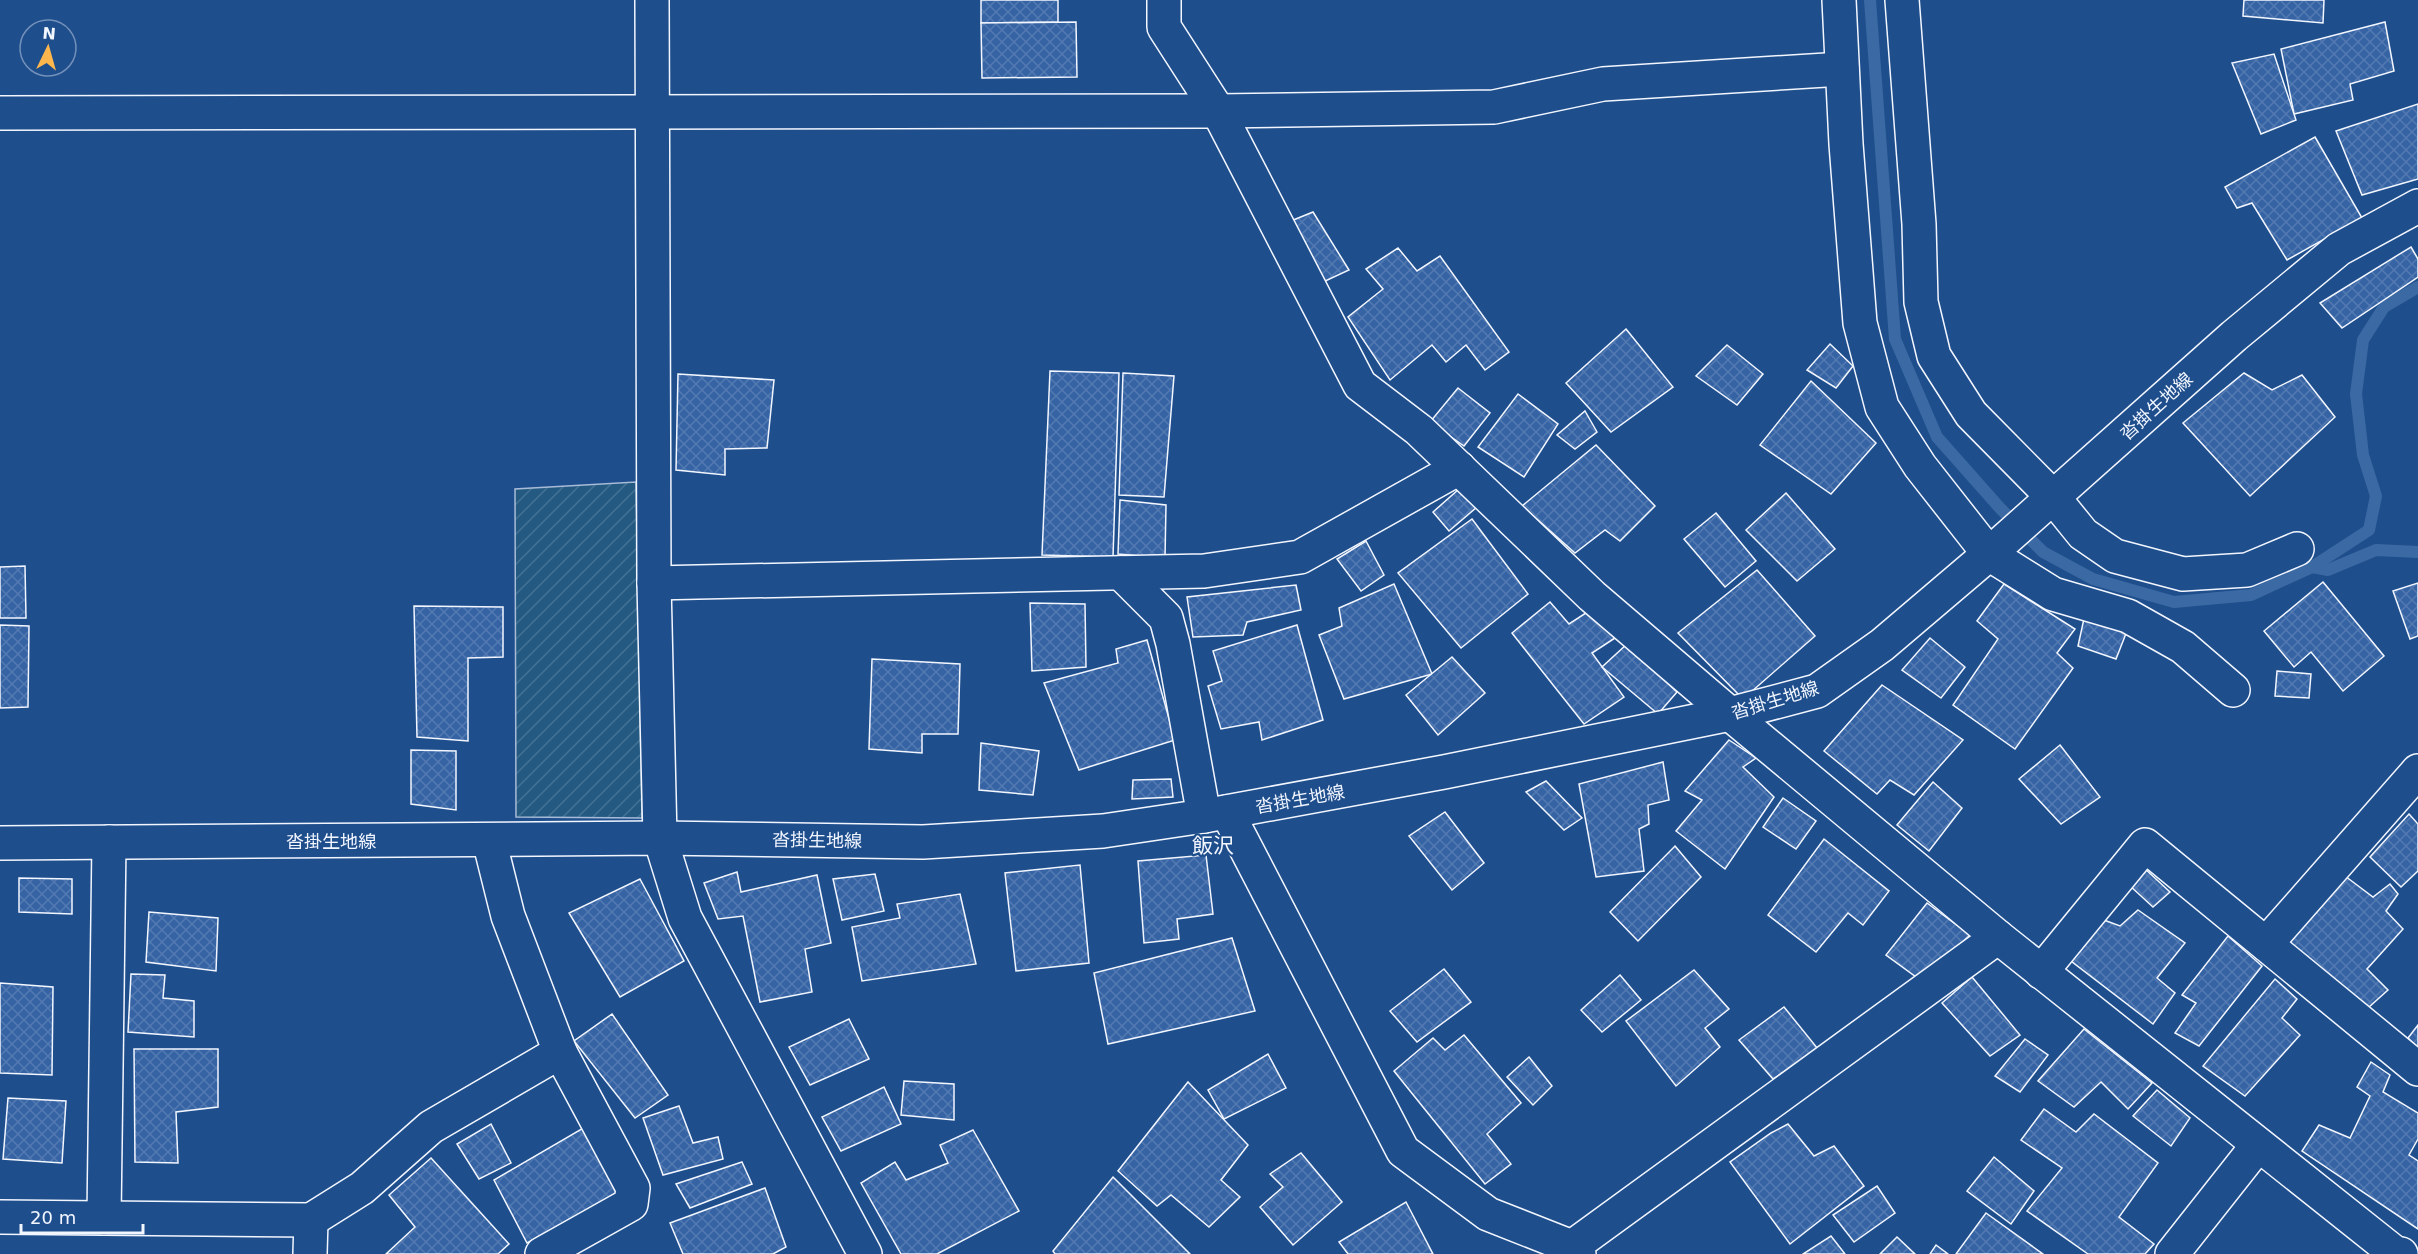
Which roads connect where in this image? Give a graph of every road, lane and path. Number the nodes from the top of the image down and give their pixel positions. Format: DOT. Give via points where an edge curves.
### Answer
graph roads {
  1 [pos="652,0"];
  2 [pos="1164,0"];
  3 [pos="1839,0"];
  4 [pos="1902,0"];
  5 [pos="1842,69"];
  6 [pos="1218,111"];
  7 [pos="652,112"];
  8 [pos="0,113"];
  9 [pos="2418,206"];
  10 [pos="1460,468"];
  11 [pos="2046,503"];
  12 [pos="1998,546"];
  13 [pos="2297,549"];
  14 [pos="1121,573"];
  15 [pos="654,583"];
  16 [pos="2233,690"];
  17 [pos="1730,714"];
  18 [pos="2418,771"];
  19 [pos="1215,814"];
  20 [pos="660,838"];
  21 [pos="489,840"];
  22 [pos="0,843"];
  23 [pos="109,843"];
  24 [pos="1998,937"];
  25 [pos="2266,944"];
  26 [pos="2041,972"];
  27 [pos="560,1052"];
  28 [pos="2418,1069"];
  29 [pos="2258,1145"];
  30 [pos="0,1217"];
  31 [pos="104,1218"];
  32 [pos="311,1220"];
  33 [pos="1576,1251"];
  34 [pos="310,1254"];
  35 [pos="542,1254"];
  36 [pos="865,1254"];
  37 [pos="2172,1254"];
  38 [pos="2401,1254"];
  1 -- 7 [label="street"];
  2 -- 6 [label="street" via="1164,27"];
  3 -- 5 [label="street"];
  4 -- 11 [label="street" via="1921,302 1934,356 1971,414"];
  5 -- 6 [label="street" via="1603,84 1494,107"];
  5 -- 12 [label="street" via="1860,323 1882,407 1920,466"];
  6 -- 7 [label="street"];
  6 -- 10 [label="street" via="1360,385 1419,430"];
  7 -- 8 [label="street"];
  7 -- 15 [label="street"];
  9 -- 11 [label="street, 沓掛生地線" via="2339,249 2234,336"];
  10 -- 14 [label="street" via="1300,557 1204,571"];
  10 -- 17 [label="street" via="1592,596"];
  11 -- 12 [label="street, 沓掛生地線"];
  11 -- 13 [label="street" via="2115,556 2183,574 2247,570"];
  12 -- 16 [label="street" via="2053,594 2128,616 2183,647"];
  12 -- 17 [label="street, 沓掛生地線" via="1882,645 1817,691"];
  14 -- 15 [label="street"];
  14 -- 19 [label="street" via="1166,618"];
  15 -- 20 [label="street"];
  17 -- 19 [label="street, 沓掛生地線"];
  17 -- 24 [label="street"];
  18 -- 25 [label="street"];
  19 -- 20 [label="street, 沓掛生地線" via="1103,831 923,842"];
  19 -- 33 [label="street" via="1403,1151 1488,1214"];
  20 -- 21 [label="street, 沓掛生地線"];
  20 -- 36 [label="street" via="685,918"];
  21 -- 23 [label="street, 沓掛生地線"];
  21 -- 27 [label="street" via="508,916"];
  22 -- 23 [label="street, 沓掛生地線"];
  23 -- 31 [label="street"];
  24 -- 26 [label="street"];
  24 -- 33 [label="street"];
  25 -- 26 [label="street" via="2145,844"];
  25 -- 28 [label="street"];
  26 -- 29 [label="street"];
  27 -- 32 [label="street" via="432,1127 362,1188"];
  27 -- 35 [label="street" via="633,1188 632,1204"];
  29 -- 37 [label="street"];
  29 -- 38 [label="street"];
  30 -- 31 [label="street"];
  31 -- 32 [label="street"];
  32 -- 34 [label="street"];
}
